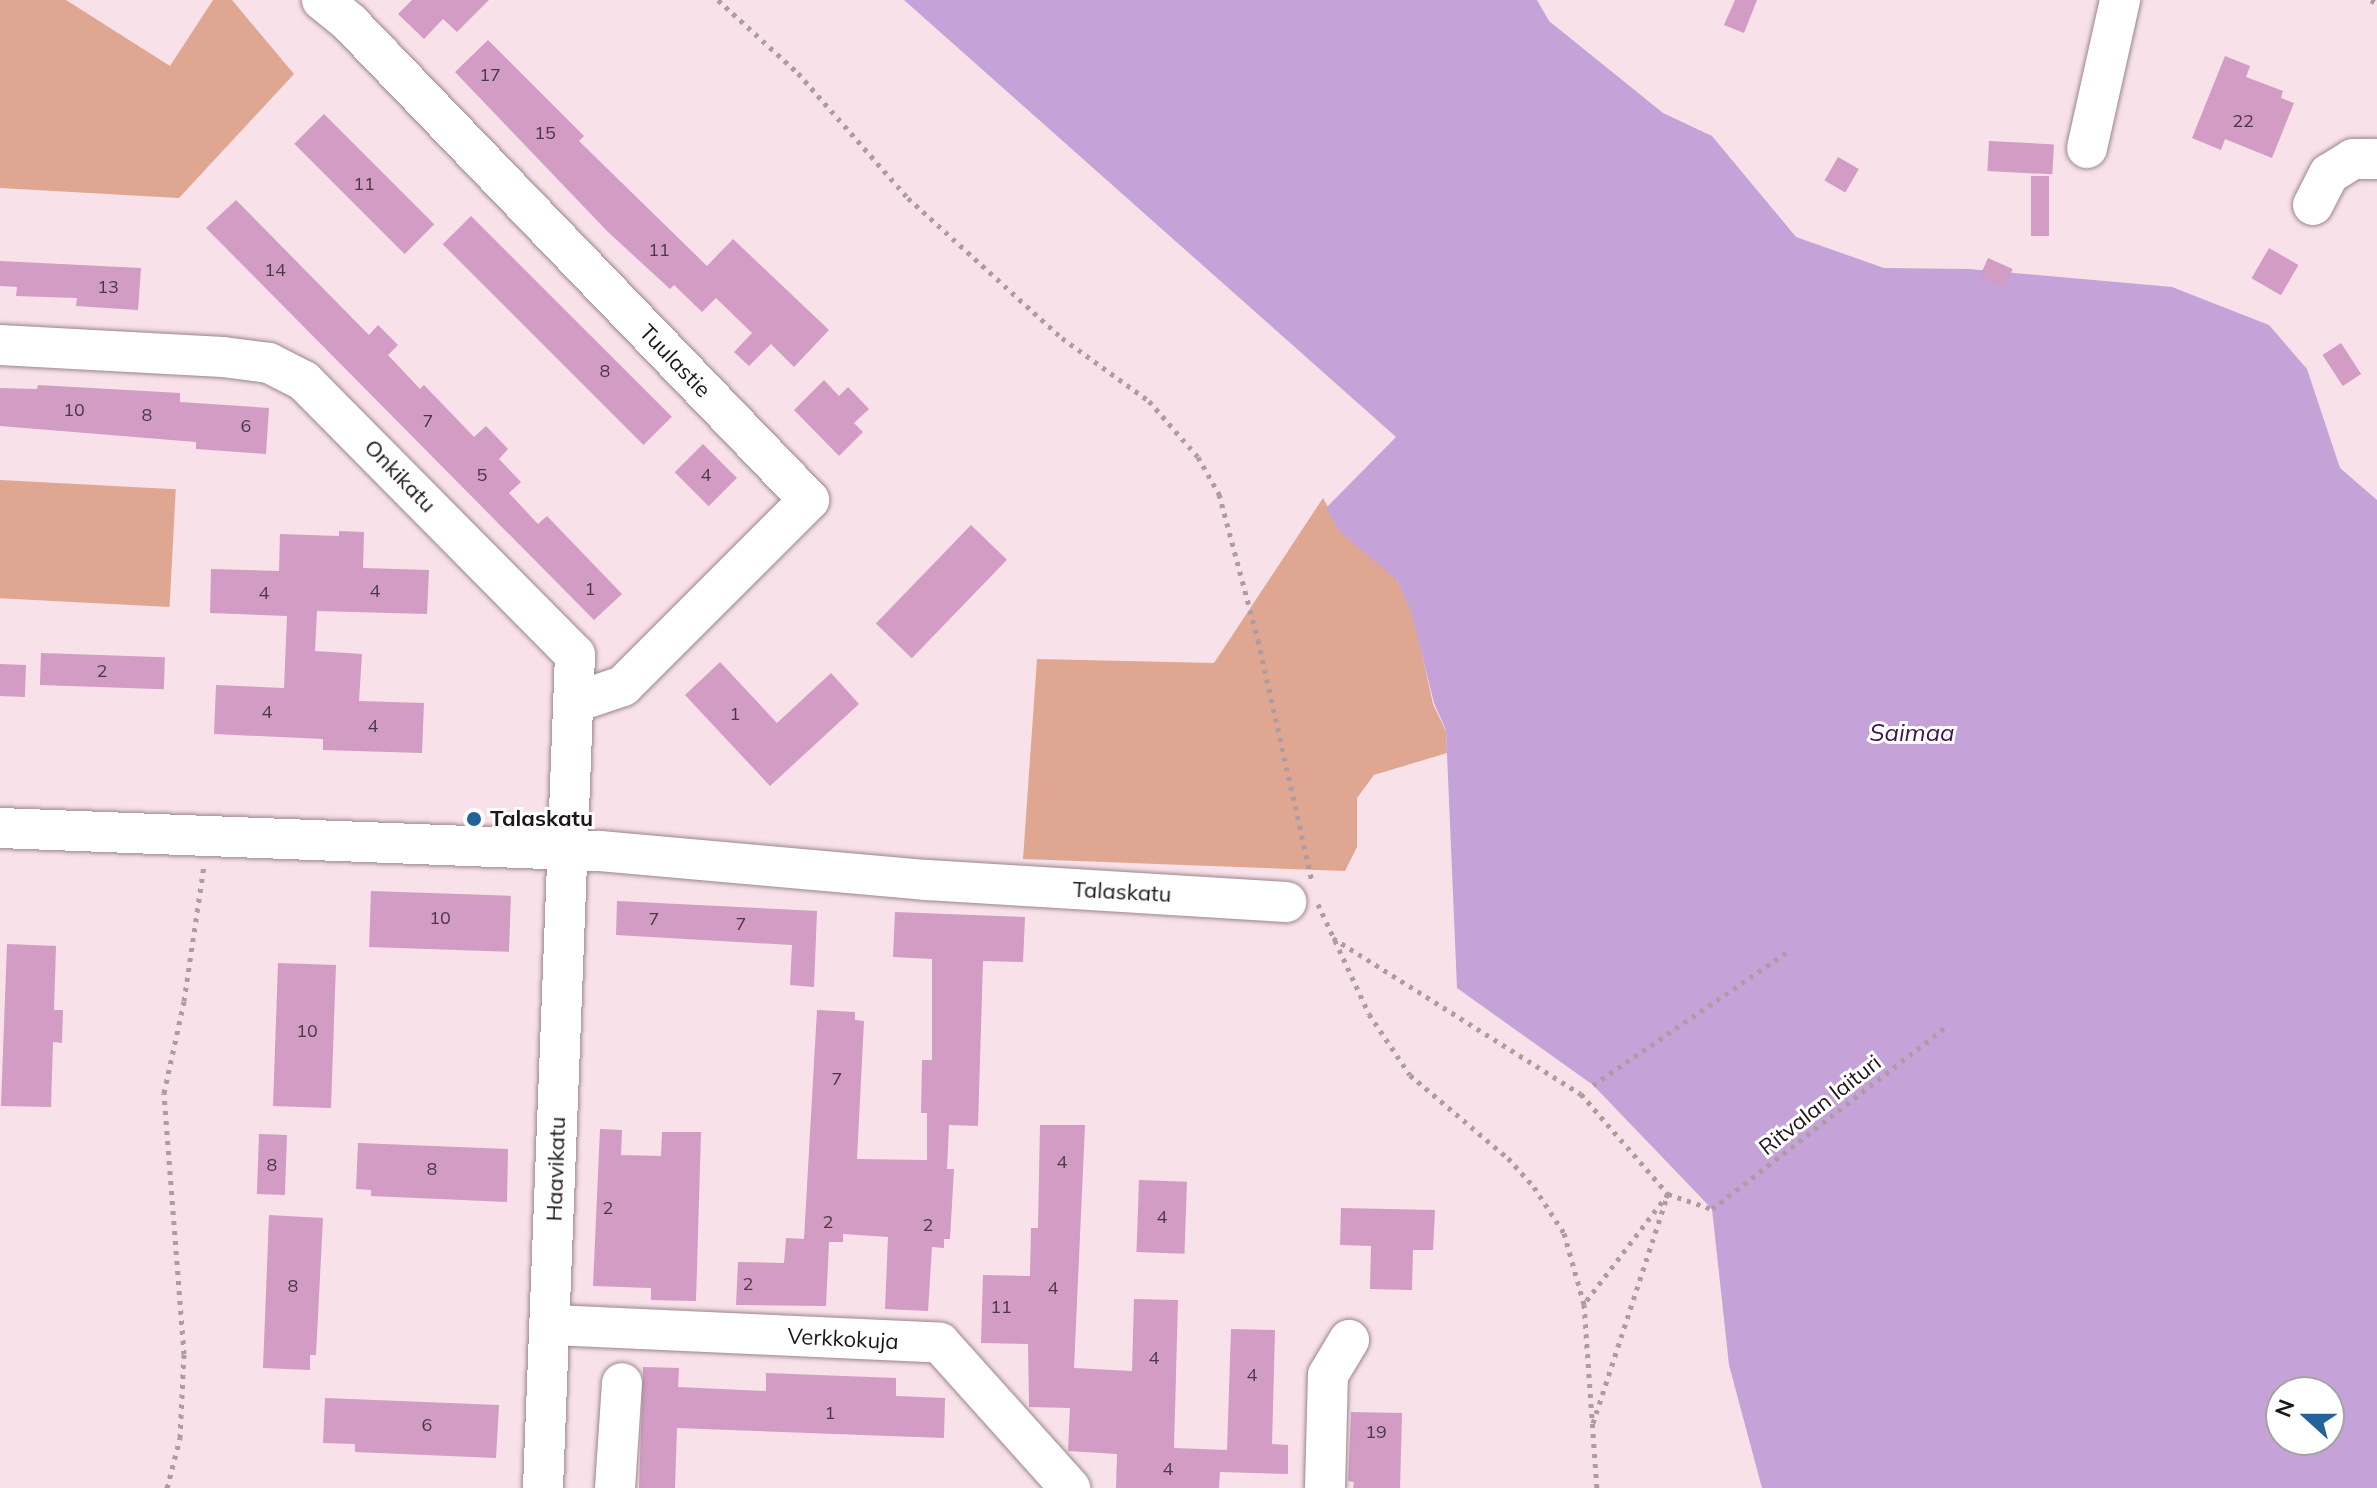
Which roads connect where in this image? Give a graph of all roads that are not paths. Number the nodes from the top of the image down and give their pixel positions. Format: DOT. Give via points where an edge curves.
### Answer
graph roads {
  1 [pos="322,0"];
  2 [pos="2120,0"];
  3 [pos="2087,148"];
  4 [pos="2377,159"];
  5 [pos="2313,205"];
  6 [pos="0,345"];
  7 [pos="576,702"];
  8 [pos="0,828"];
  9 [pos="566,849"];
  10 [pos="1305,895"];
  11 [pos="551,1325"];
  12 [pos="1349,1340"];
  13 [pos="622,1383"];
  14 [pos="543,1488"];
  15 [pos="615,1488"];
  16 [pos="1070,1488"];
  17 [pos="1325,1488"];
  1 -- 7 [label="street, Tuulastie" via="350,23 809,500 623,686"];
  2 -- 3 [label="street"];
  4 -- 5 [label="street" via="2353,159 2329,174"];
  6 -- 7 [label="street, Onkikatu" via="239,359 269,363 304,381 575,655"];
  7 -- 9 [label="street, Onkikatu"];
  8 -- 9 [label="street, Talaskatu"];
  9 -- 10 [label="street, Talaskatu" via="909,879"];
  9 -- 11 [label="street, Haavikatu"];
  11 -- 14 [label="street, Haavikatu"];
  11 -- 16 [label="street, Verkkokuja" via="940,1343"];
  12 -- 17 [label="street" via="1328,1375"];
  13 -- 15 [label="street"];
}
